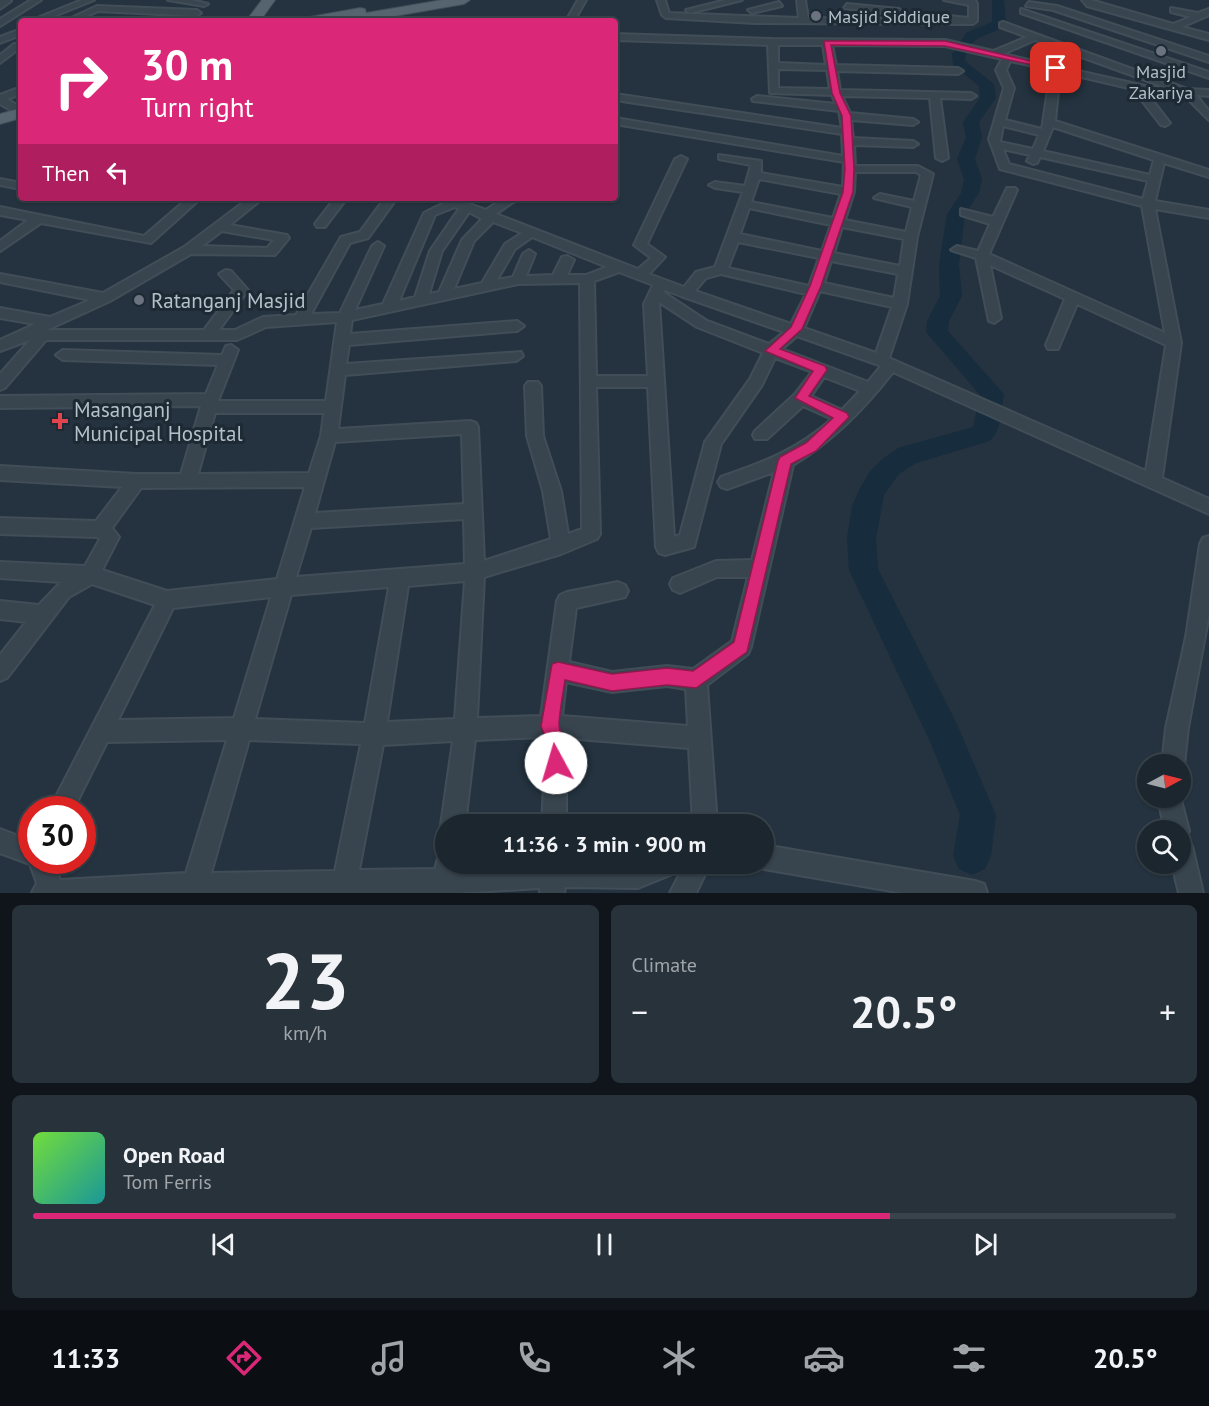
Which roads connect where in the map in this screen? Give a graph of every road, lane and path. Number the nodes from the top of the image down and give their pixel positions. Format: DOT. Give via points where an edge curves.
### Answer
graph roads {
  1 [pos="37,0"];
  2 [pos="73,0"];
  3 [pos="120,0"];
  4 [pos="171,0"];
  5 [pos="431,0"];
  6 [pos="464,0"];
  7 [pos="582,0"];
  8 [pos="661,0"];
  9 [pos="738,0"];
  10 [pos="801,0"];
  11 [pos="948,0"];
  12 [pos="0,1"];
  13 [pos="87,1"];
  14 [pos="206,2"];
  15 [pos="972,2"];
  16 [pos="846,3"];
  17 [pos="1085,3"];
  18 [pos="266,4"];
  19 [pos="779,4"];
  20 [pos="1069,4"];
  21 [pos="1025,5"];
  22 [pos="0,7"];
  23 [pos="107,9"];
  24 [pos="1174,10"];
  25 [pos="138,11"];
  26 [pos="1209,12"];
  27 [pos="197,14"];
  28 [pos="666,15"];
  29 [pos="753,15"];
  30 [pos="1197,16"];
  31 [pos="42,18"];
  32 [pos="75,18"];
  33 [pos="116,18"];
  34 [pos="193,18"];
  35 [pos="255,18"];
  36 [pos="327,18"];
  37 [pos="360,18"];
  38 [pos="572,18"];
  39 [pos="804,20"];
  40 [pos="957,20"];
  41 [pos="0,23"];
  42 [pos="1003,25"];
  43 [pos="1174,26"];
  44 [pos="18,27"];
  45 [pos="854,32"];
  46 [pos="18,33"];
  47 [pos="0,34"];
  48 [pos="618,36"];
  49 [pos="1034,37"];
  50 [pos="1209,37"];
  51 [pos="0,40"];
  52 [pos="755,41"];
  53 [pos="1153,41"];
  54 [pos="773,42"];
  55 [pos="827,43"];
  56 [pos="0,45"];
  57 [pos="18,46"];
  58 [pos="18,47"];
  59 [pos="1075,51"];
  60 [pos="1141,51"];
  61 [pos="994,54"];
  62 [pos="1007,57"];
  63 [pos="1209,59"];
  64 [pos="0,60"];
  65 [pos="773,66"];
  66 [pos="1051,66"];
  67 [pos="1119,67"];
  68 [pos="831,68"];
  69 [pos="958,71"];
  70 [pos="1209,75"];
  71 [pos="1105,78"];
  72 [pos="1136,86"];
  73 [pos="18,91"];
  74 [pos="836,93"];
  75 [pos="1188,93"];
  76 [pos="1209,93"];
  77 [pos="935,96"];
  78 [pos="971,96"];
  79 [pos="618,98"];
  80 [pos="0,99"];
  81 [pos="757,99"];
  82 [pos="669,107"];
  83 [pos="18,112"];
  84 [pos="844,112"];
  85 [pos="18,115"];
  86 [pos="18,116"];
  87 [pos="1209,117"];
  88 [pos="0,119"];
  89 [pos="618,122"];
  90 [pos="913,122"];
  91 [pos="1001,122"];
  92 [pos="1165,123"];
  93 [pos="0,126"];
  94 [pos="655,128"];
  95 [pos="1048,128"];
  96 [pos="848,137"];
  97 [pos="913,144"];
  98 [pos="996,144"];
  99 [pos="1037,152"];
  100 [pos="723,157"];
  101 [pos="942,158"];
  102 [pos="1160,158"];
  103 [pos="681,159"];
  104 [pos="849,164"];
  105 [pos="1028,171"];
  106 [pos="1209,174"];
  107 [pos="755,175"];
  108 [pos="1154,179"];
  109 [pos="0,182"];
  110 [pos="18,185"];
  111 [pos="715,185"];
  112 [pos="750,190"];
  113 [pos="1011,190"];
  114 [pos="848,192"];
  115 [pos="880,198"];
  116 [pos="192,201"];
  117 [pos="253,201"];
  118 [pos="339,201"];
  119 [pos="389,201"];
  120 [pos="508,201"];
  121 [pos="457,202"];
  122 [pos="745,204"];
  123 [pos="1148,204"];
  124 [pos="919,205"];
  125 [pos="0,211"];
  126 [pos="965,212"];
  127 [pos="1209,214"];
  128 [pos="489,217"];
  129 [pos="38,219"];
  130 [pos="997,222"];
  131 [pos="837,223"];
  132 [pos="321,224"];
  133 [pos="221,227"];
  134 [pos="530,233"];
  135 [pos="734,237"];
  136 [pos="911,237"];
  137 [pos="2,243"];
  138 [pos="378,246"];
  139 [pos="189,249"];
  140 [pos="957,250"];
  141 [pos="529,254"];
  142 [pos="825,255"];
  143 [pos="982,255"];
  144 [pos="567,260"];
  145 [pos="619,267"];
  146 [pos="721,270"];
  147 [pos="907,272"];
  148 [pos="226,274"];
  149 [pos="640,275"];
  150 [pos="0,278"];
  151 [pos="558,279"];
  152 [pos="587,279"];
  153 [pos="518,280"];
  154 [pos="658,288"];
  155 [pos="815,288"];
  156 [pos="485,289"];
  157 [pos="686,293"];
  158 [pos="444,295"];
  159 [pos="1072,297"];
  160 [pos="105,298"];
  161 [pos="420,299"];
  162 [pos="900,304"];
  163 [pos="388,309"];
  164 [pos="0,313"];
  165 [pos="345,317"];
  166 [pos="302,318"];
  167 [pos="994,318"];
  168 [pos="55,323"];
  169 [pos="517,326"];
  170 [pos="796,329"];
  171 [pos="36,335"];
  172 [pos="208,335"];
  173 [pos="237,335"];
  174 [pos="343,340"];
  175 [pos="1174,343"];
  176 [pos="3,344"];
  177 [pos="1053,345"];
  178 [pos="771,351"];
  179 [pos="63,355"];
  180 [pos="516,357"];
  181 [pos="226,360"];
  182 [pos="886,362"];
  183 [pos="339,370"];
  184 [pos="821,370"];
  185 [pos="587,381"];
  186 [pos="656,381"];
  187 [pos="0,384"];
  188 [pos="533,386"];
  189 [pos="872,389"];
  190 [pos="801,398"];
  191 [pos="0,402"];
  192 [pos="210,403"];
  193 [pos="333,407"];
  194 [pos="842,417"];
  195 [pos="761,435"];
  196 [pos="329,436"];
  197 [pos="785,461"];
  198 [pos="0,473"];
  199 [pos="315,480"];
  200 [pos="136,481"];
  201 [pos="187,482"];
  202 [pos="727,482"];
  203 [pos="1153,482"];
  204 [pos="1209,507"];
  205 [pos="472,511"];
  206 [pos="302,521"];
  207 [pos="0,526"];
  208 [pos="101,530"];
  209 [pos="1209,544"];
  210 [pos="561,546"];
  211 [pos="759,568"];
  212 [pos="0,570"];
  213 [pos="475,572"];
  214 [pos="90,575"];
  215 [pos="400,577"];
  216 [pos="680,584"];
  217 [pos="284,587"];
  218 [pos="618,591"];
  219 [pos="167,600"];
  220 [pos="0,610"];
  221 [pos="43,615"];
  222 [pos="10,646"];
  223 [pos="558,670"];
  224 [pos="0,671"];
  225 [pos="696,680"];
  226 [pos="550,726"];
  227 [pos="241,729"];
  228 [pos="102,731"];
  229 [pos="465,731"];
  230 [pos="374,734"];
  231 [pos="699,738"];
  232 [pos="1174,754"];
  233 [pos="68,796"];
  234 [pos="454,814"];
  235 [pos="554,814"];
  236 [pos="704,814"];
  237 [pos="0,842"];
  238 [pos="18,848"];
  239 [pos="774,858"];
  240 [pos="45,874"];
  241 [pos="643,874"];
  242 [pos="692,874"];
  243 [pos="1187,874"];
  244 [pos="553,877"];
  245 [pos="446,879"];
  246 [pos="195,885"];
  247 [pos="344,887"];
  248 [pos="248,888"];
  249 [pos="398,888"];
  250 [pos="148,889"];
  251 [pos="51,892"];
  252 [pos="682,893"];
  253 [pos="975,893"];
  254 [pos="1191,893"];
  1 -- 41 [label="street"];
  2 -- 13 [label="street"];
  3 -- 23 [label="street"];
  4 -- 14 [label="street"];
  5 -- 36 [label="main road"];
  6 -- 37 [label="main road"];
  7 -- 38 [label="street"];
  8 -- 28 [label="street"];
  9 -- 28 [label="street"];
  9 -- 29 [label="street"];
  10 -- 39 [label="street"];
  11 -- 15 [label="street"];
  12 -- 22 [label="street" via="7,1"];
  13 -- 31 [label="street"];
  14 -- 27 [label="street"];
  15 -- 40 [label="street" via="973,21"];
  16 -- 40 [label="street"];
  16 -- 45 [label="street"];
  17 -- 43 [label="street" via="1152,16"];
  18 -- 35 [label="main road"];
  19 -- 29 [label="street"];
  20 -- 21 [label="street"];
  21 -- 53 [label="street" via="1054,8"];
  21 -- 60 [label="street"];
  23 -- 25 [label="street"];
  23 -- 32 [label="street" via="97,8"];
  24 -- 30 [label="street"];
  25 -- 27 [label="street"];
  25 -- 33 [label="street"];
  26 -- 30 [label="street"];
  27 -- 34 [label="street"];
  28 -- 29 [label="street"];
  29 -- 39 [label="street"];
  29 -- 52 [label="street"];
  30 -- 43 [label="street"];
  39 -- 45 [label="street"];
  40 -- 45 [label="street"];
  42 -- 49 [label="street"];
  43 -- 50 [label="street"];
  43 -- 53 [label="street"];
  44 -- 47 [label="street"];
  45 -- 55 [label="street"];
  45 -- 61 [label="street" via="952,44"];
  46 -- 51 [label="street"];
  48 -- 52 [label="street"];
  49 -- 59 [label="street"];
  49 -- 61 [label="street"];
  52 -- 54 [label="street"];
  53 -- 60 [label="street"];
  53 -- 63 [label="street"];
  54 -- 55 [label="street"];
  54 -- 65 [label="street"];
  55 -- 68 [label="street"];
  56 -- 57 [label="street"];
  58 -- 64 [label="street"];
  59 -- 66 [label="street"];
  59 -- 67 [label="street"];
  60 -- 67 [label="street"];
  60 -- 70 [label="street"];
  61 -- 62 [label="street"];
  62 -- 66 [label="street"];
  62 -- 91 [label="street" via="1001,71 1009,88"];
  65 -- 68 [label="street"];
  65 -- 74 [label="street" via="772,91"];
  66 -- 71 [label="street"];
  66 -- 95 [label="street" via="1055,85"];
  67 -- 71 [label="street"];
  67 -- 75 [label="street"];
  68 -- 69 [label="street"];
  68 -- 74 [label="street"];
  71 -- 72 [label="street"];
  72 -- 75 [label="street"];
  72 -- 92 [label="street"];
  73 -- 80 [label="street"];
  74 -- 77 [label="street"];
  74 -- 84 [label="street"];
  75 -- 76 [label="street"];
  75 -- 87 [label="street"];
  77 -- 78 [label="street"];
  77 -- 101 [label="street"];
  79 -- 82 [label="street"];
  80 -- 83 [label="street"];
  81 -- 84 [label="street"];
  82 -- 94 [label="street"];
  82 -- 96 [label="street"];
  84 -- 90 [label="street"];
  84 -- 96 [label="street"];
  85 -- 88 [label="main road"];
  86 -- 93 [label="main road"];
  89 -- 94 [label="street"];
  91 -- 95 [label="street"];
  91 -- 98 [label="street"];
  94 -- 104 [label="street"];
  95 -- 99 [label="street"];
  95 -- 102 [label="street"];
  96 -- 97 [label="street"];
  96 -- 104 [label="street"];
  98 -- 99 [label="street"];
  98 -- 105 [label="street" via="1004,167"];
  99 -- 105 [label="street"];
  99 -- 108 [label="street"];
  100 -- 107 [label="street" via="757,163"];
  102 -- 106 [label="street"];
  102 -- 108 [label="street"];
  103 -- 149 [label="street" via="640,245 659,257"];
  104 -- 114 [label="street"];
  104 -- 124 [label="street" via="922,171 927,174"];
  105 -- 123 [label="street"];
  107 -- 112 [label="street"];
  107 -- 114 [label="street"];
  108 -- 123 [label="street"];
  109 -- 110 [label="street"];
  111 -- 112 [label="street"];
  112 -- 122 [label="street"];
  113 -- 130 [label="street"];
  114 -- 131 [label="street"];
  115 -- 124 [label="street"];
  116 -- 129 [label="street" via="147,240"];
  117 -- 133 [label="street"];
  118 -- 132 [label="street"];
  119 -- 166 [label="street" via="364,235 345,240"];
  120 -- 128 [label="street"];
  121 -- 128 [label="street"];
  121 -- 161 [label="street"];
  121 -- 163 [label="street" via="430,213"];
  122 -- 131 [label="street"];
  122 -- 135 [label="street"];
  123 -- 127 [label="street"];
  123 -- 175 [label="street"];
  124 -- 136 [label="street"];
  125 -- 129 [label="street"];
  126 -- 130 [label="street"];
  128 -- 134 [label="street"];
  128 -- 158 [label="street" via="468,240"];
  129 -- 137 [label="street"];
  130 -- 143 [label="street"];
  131 -- 136 [label="street"];
  131 -- 142 [label="street"];
  133 -- 139 [label="street"];
  133 -- 139 [label="street" via="283,238 270,252"];
  134 -- 145 [label="street"];
  134 -- 156 [label="street" via="510,248"];
  135 -- 142 [label="street"];
  135 -- 146 [label="street"];
  136 -- 147 [label="street"];
  138 -- 165 [label="street"];
  139 -- 160 [label="street"];
  140 -- 143 [label="street"];
  141 -- 153 [label="street"];
  142 -- 147 [label="street"];
  142 -- 155 [label="street"];
  143 -- 159 [label="street"];
  143 -- 167 [label="street"];
  144 -- 151 [label="street"];
  145 -- 149 [label="street"];
  145 -- 152 [label="street"];
  146 -- 155 [label="street"];
  146 -- 157 [label="street" via="701,275"];
  147 -- 162 [label="street"];
  148 -- 172 [label="street" via="241,290"];
  149 -- 154 [label="street"];
  150 -- 160 [label="street"];
  151 -- 152 [label="street"];
  151 -- 153 [label="street"];
  152 -- 185 [label="street"];
  153 -- 156 [label="street"];
  154 -- 157 [label="street"];
  154 -- 178 [label="street" via="702,324"];
  154 -- 186 [label="street" via="651,304"];
  155 -- 162 [label="street"];
  155 -- 170 [label="street"];
  156 -- 158 [label="street"];
  157 -- 170 [label="street"];
  158 -- 161 [label="street"];
  159 -- 175 [label="street"];
  159 -- 177 [label="street"];
  160 -- 168 [label="street"];
  161 -- 163 [label="street"];
  162 -- 182 [label="street"];
  163 -- 165 [label="street"];
  164 -- 168 [label="street"];
  165 -- 166 [label="street"];
  165 -- 174 [label="street"];
  166 -- 173 [label="street" via="263,322"];
  168 -- 171 [label="street"];
  169 -- 174 [label="street"];
  170 -- 178 [label="street"];
  170 -- 182 [label="street"];
  171 -- 172 [label="street"];
  171 -- 176 [label="street"];
  171 -- 187 [label="street"];
  172 -- 173 [label="street"];
  173 -- 181 [label="street"];
  174 -- 183 [label="street"];
  175 -- 203 [label="street"];
  178 -- 184 [label="street"];
  178 -- 186 [label="street" via="757,381 713,442 688,541 665,547"];
  179 -- 181 [label="street"];
  180 -- 183 [label="street"];
  181 -- 192 [label="street"];
  182 -- 189 [label="street"];
  182 -- 203 [label="street"];
  183 -- 193 [label="street"];
  184 -- 189 [label="street"];
  184 -- 190 [label="street"];
  185 -- 186 [label="street"];
  185 -- 210 [label="street" via="591,534"];
  188 -- 210 [label="street" via="535,436 552,491"];
  189 -- 194 [label="street"];
  190 -- 194 [label="street"];
  190 -- 195 [label="street"];
  191 -- 192 [label="street"];
  192 -- 193 [label="street"];
  192 -- 201 [label="street"];
  193 -- 196 [label="street"];
  194 -- 197 [label="street" via="811,447"];
  196 -- 199 [label="street"];
  196 -- 205 [label="street" via="470,427"];
  197 -- 202 [label="street"];
  197 -- 211 [label="street"];
  198 -- 200 [label="street"];
  199 -- 201 [label="street"];
  199 -- 206 [label="street"];
  200 -- 201 [label="street"];
  200 -- 208 [label="street"];
  203 -- 204 [label="street"];
  205 -- 206 [label="street"];
  205 -- 213 [label="street"];
  206 -- 217 [label="street"];
  207 -- 208 [label="street"];
  208 -- 214 [label="street" via="110,537"];
  209 -- 232 [label="street"];
  210 -- 213 [label="street"];
  211 -- 216 [label="street" via="716,569"];
  211 -- 225 [label="street" via="741,647"];
  212 -- 214 [label="street"];
  213 -- 215 [label="street"];
  213 -- 229 [label="street"];
  214 -- 219 [label="street"];
  214 -- 221 [label="street" via="62,591"];
  215 -- 217 [label="street"];
  215 -- 230 [label="street"];
  217 -- 219 [label="street"];
  217 -- 227 [label="street"];
  218 -- 223 [label="street" via="567,601"];
  219 -- 228 [label="street"];
  220 -- 221 [label="street"];
  221 -- 222 [label="street"];
  222 -- 224 [label="street"];
  223 -- 225 [label="street" via="612,682 667,676"];
  223 -- 226 [label="street"];
  225 -- 231 [label="street"];
  226 -- 229 [label="street"];
  226 -- 231 [label="street"];
  226 -- 235 [label="street" via="556,742"];
  227 -- 228 [label="street"];
  227 -- 230 [label="street"];
  227 -- 246 [label="street"];
  228 -- 233 [label="street"];
  229 -- 230 [label="street"];
  229 -- 234 [label="street"];
  230 -- 247 [label="street"];
  231 -- 236 [label="street"];
  237 -- 238 [label="street"];
  239 -- 253 [label="street"];
  240 -- 251 [label="street"];
  241 -- 244 [label="street"];
  242 -- 252 [label="street"];
  243 -- 254 [label="street"];
  244 -- 245 [label="street"];
  245 -- 249 [label="street"];
  246 -- 248 [label="street"];
  246 -- 250 [label="street"];
  247 -- 248 [label="street"];
  247 -- 249 [label="street"];
  250 -- 251 [label="street"];
}
